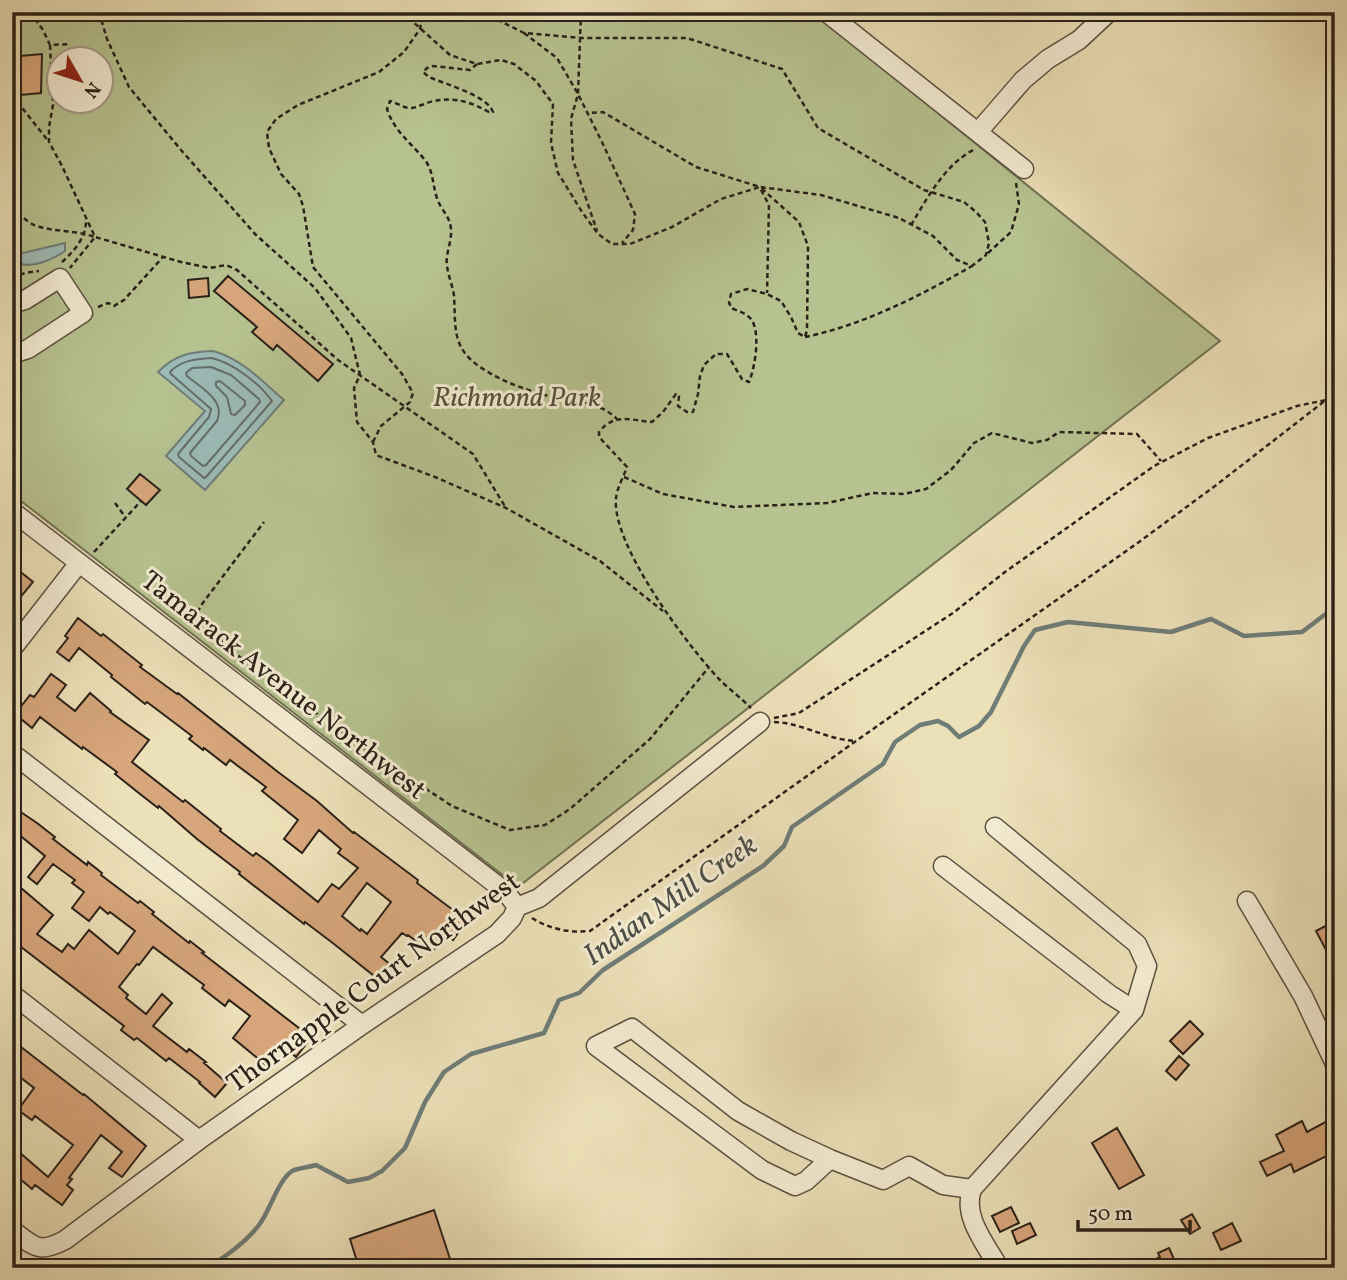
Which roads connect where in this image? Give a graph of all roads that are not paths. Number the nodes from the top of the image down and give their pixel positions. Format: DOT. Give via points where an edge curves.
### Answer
graph roads {
  1 [pos="825,12"];
  2 [pos="1109,12"];
  3 [pos="984,136"];
  4 [pos="1018,164"];
  5 [pos="12,304"];
  6 [pos="12,354"];
  7 [pos="12,511"];
  8 [pos="80,564"];
  9 [pos="12,649"];
  10 [pos="763,721"];
  11 [pos="12,753"];
  12 [pos="995,827"];
  13 [pos="943,866"];
  14 [pos="1247,901"];
  15 [pos="517,907"];
  16 [pos="12,994"];
  17 [pos="1134,1010"];
  18 [pos="362,1025"];
  19 [pos="1335,1063"];
  20 [pos="199,1140"];
  21 [pos="830,1159"];
  22 [pos="972,1189"];
  23 [pos="12,1230"];
  24 [pos="999,1268"];
  1 -- 3 [label="street"];
  2 -- 3 [label="street" via="1023,80"];
  3 -- 4 [label="street"];
  5 -- 6 [label="street" via="25,300 60,271 83,313 28,349"];
  7 -- 8 [label="street, Tamarack Avenue Northwest"];
  8 -- 9 [label="street"];
  8 -- 15 [label="street, Tamarack Avenue Northwest" via="506,892"];
  10 -- 15 [label="street, Thornapple Court Northwest" via="539,898"];
  11 -- 18 [label="street"];
  12 -- 17 [label="street" via="1137,944 1147,966"];
  13 -- 17 [label="street"];
  14 -- 19 [label="street" via="1303,996"];
  15 -- 18 [label="street, Thornapple Court Northwest" via="496,934"];
  16 -- 20 [label="street"];
  17 -- 22 [label="street"];
  18 -- 20 [label="street, Thornapple Court Northwest"];
  20 -- 23 [label="street, Thornapple Court Northwest" via="65,1240 44,1249"];
  21 -- 21 [label="street" via="738,1111 632,1028 596,1046 762,1170 784,1181 795,1186 806,1181"];
  21 -- 22 [label="street" via="883,1180 909,1166 943,1185"];
  22 -- 24 [label="street" via="972,1220"];
}
